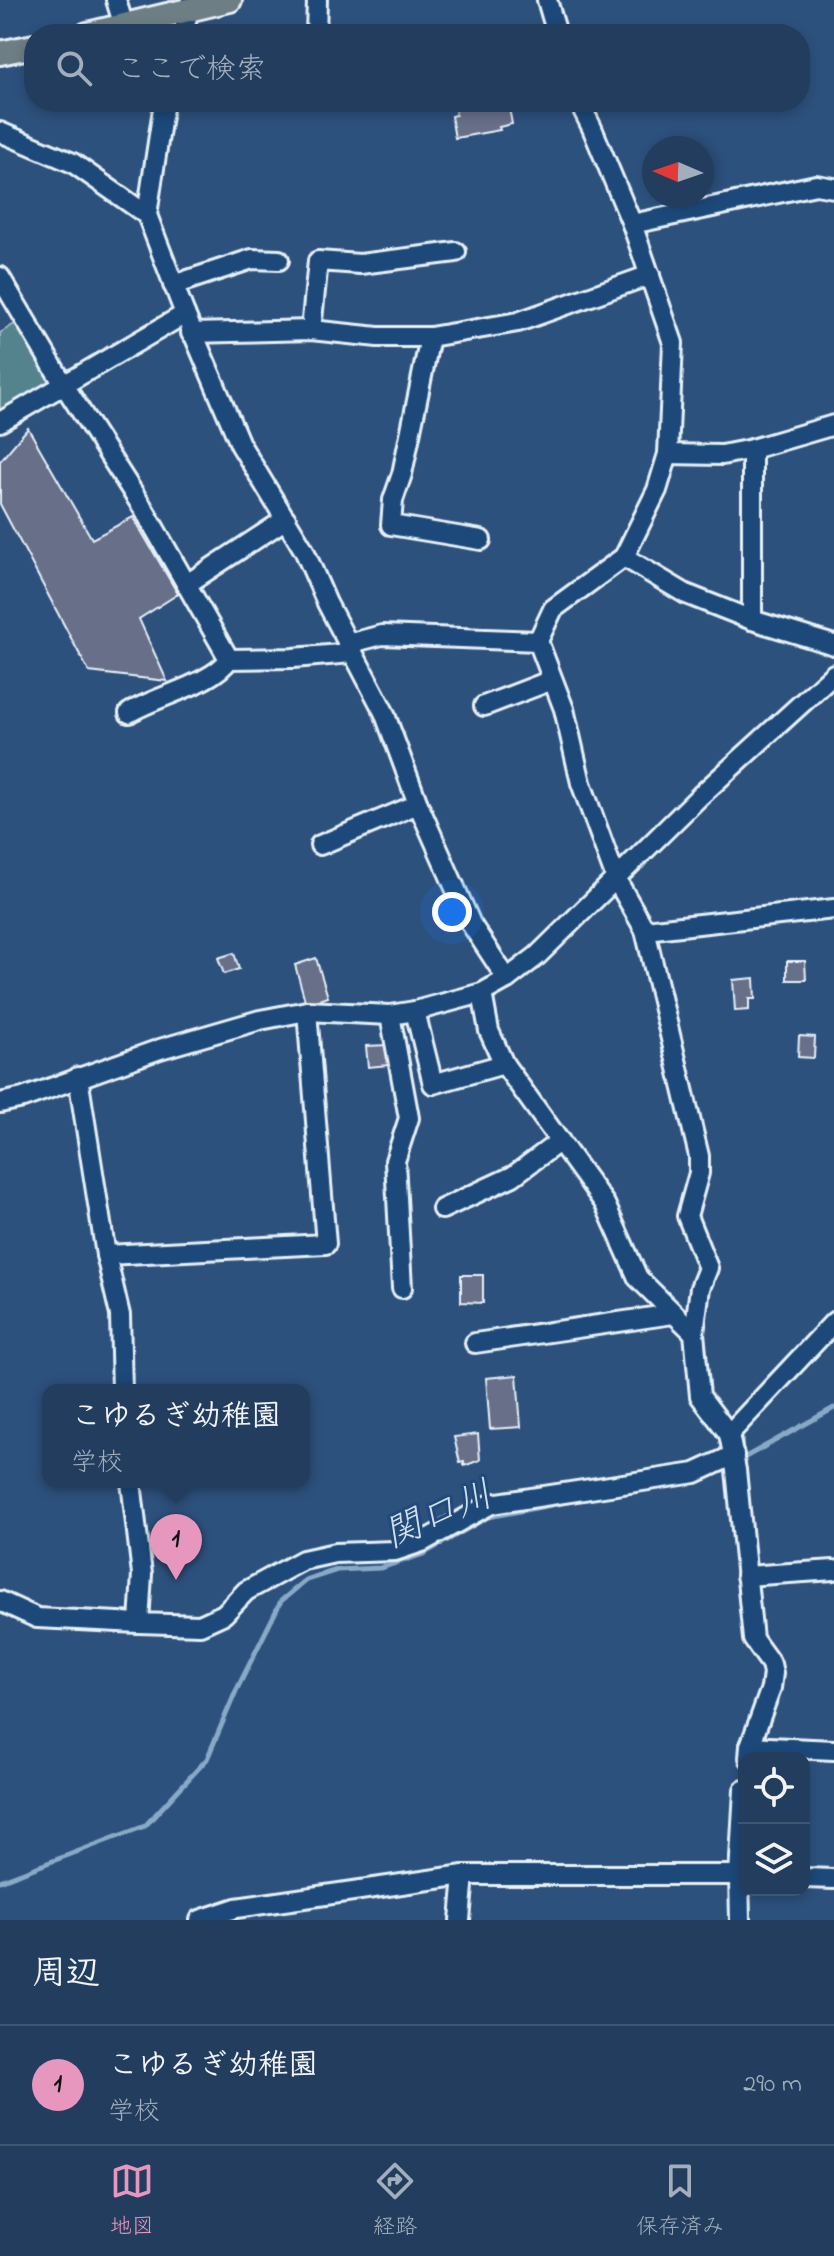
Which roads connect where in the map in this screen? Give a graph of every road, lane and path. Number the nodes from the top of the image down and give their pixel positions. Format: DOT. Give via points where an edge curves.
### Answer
graph roads {
  1 [pos="116,0"];
  2 [pos="230,0"];
  3 [pos="317,0"];
  4 [pos="547,0"];
  5 [pos="190,5"];
  6 [pos="123,24"];
  7 [pos="130,24"];
  8 [pos="316,24"];
  9 [pos="554,24"];
  10 [pos="24,48"];
  11 [pos="0,53"];
  12 [pos="162,112"];
  13 [pos="583,112"];
  14 [pos="0,132"];
  15 [pos="834,188"];
  16 [pos="147,215"];
  17 [pos="632,224"];
  18 [pos="456,252"];
  19 [pos="279,260"];
  20 [pos="650,275"];
  21 [pos="0,277"];
  22 [pos="173,285"];
  23 [pos="185,314"];
  24 [pos="311,330"];
  25 [pos="191,333"];
  26 [pos="430,337"];
  27 [pos="64,385"];
  28 [pos="0,422"];
  29 [pos="834,425"];
  30 [pos="752,449"];
  31 [pos="668,454"];
  32 [pos="286,519"];
  33 [pos="481,540"];
  34 [pos="624,557"];
  35 [pos="187,584"];
  36 [pos="752,620"];
  37 [pos="538,641"];
  38 [pos="834,645"];
  39 [pos="350,648"];
  40 [pos="229,659"];
  41 [pos="834,674"];
  42 [pos="552,680"];
  43 [pos="484,706"];
  44 [pos="129,713"];
  45 [pos="418,804"];
  46 [pos="320,845"];
  47 [pos="616,879"];
  48 [pos="834,909"];
  49 [pos="645,930"];
  50 [pos="507,979"];
  51 [pos="482,993"];
  52 [pos="307,1011"];
  53 [pos="415,1011"];
  54 [pos="390,1015"];
  55 [pos="504,1064"];
  56 [pos="78,1077"];
  57 [pos="0,1103"];
  58 [pos="560,1141"];
  59 [pos="442,1209"];
  60 [pos="106,1255"];
  61 [pos="402,1288"];
  62 [pos="673,1314"];
  63 [pos="834,1322"];
  64 [pos="694,1333"];
  65 [pos="475,1343"];
  66 [pos="122,1384"];
  67 [pos="729,1434"];
  68 [pos="735,1463"];
  69 [pos="132,1488"];
  70 [pos="834,1570"];
  71 [pos="746,1576"];
  72 [pos="0,1601"];
  73 [pos="139,1623"];
  74 [pos="834,1750"];
  75 [pos="749,1752"];
  76 [pos="464,1875"];
  77 [pos="738,1875"];
  78 [pos="810,1878"];
  79 [pos="834,1879"];
  80 [pos="741,1896"];
  81 [pos="200,1920"];
  82 [pos="460,1920"];
  83 [pos="740,1920"];
  1 -- 6 [label="street"];
  2 -- 5 [label="main road"];
  3 -- 8 [label="street"];
  4 -- 9 [label="street"];
  5 -- 7 [label="main road"];
  10 -- 11 [label="main road"];
  12 -- 16 [label="street"];
  13 -- 17 [label="street"];
  14 -- 16 [label="street" via="73,163"];
  15 -- 17 [label="street" via="816,185"];
  16 -- 22 [label="street"];
  17 -- 20 [label="street"];
  18 -- 24 [label="street" via="360,264 318,261"];
  19 -- 22 [label="street" via="252,259"];
  20 -- 26 [label="street" via="518,322"];
  20 -- 31 [label="street" via="673,343"];
  21 -- 27 [label="street"];
  22 -- 23 [label="street"];
  23 -- 25 [label="street"];
  23 -- 27 [label="street"];
  24 -- 25 [label="street"];
  24 -- 26 [label="street"];
  25 -- 32 [label="street" via="240,444"];
  26 -- 33 [label="street" via="391,525"];
  27 -- 28 [label="street"];
  27 -- 35 [label="street"];
  29 -- 30 [label="street"];
  30 -- 31 [label="street" via="722,455"];
  30 -- 36 [label="street"];
  31 -- 34 [label="street" via="657,490"];
  32 -- 35 [label="street"];
  32 -- 39 [label="street"];
  34 -- 36 [label="street" via="686,594"];
  34 -- 37 [label="street" via="553,609"];
  35 -- 40 [label="street"];
  36 -- 38 [label="street"];
  37 -- 39 [label="street" via="382,635"];
  37 -- 42 [label="street"];
  39 -- 40 [label="street" via="293,658"];
  39 -- 45 [label="street" via="384,712"];
  40 -- 44 [label="street" via="223,669"];
  41 -- 47 [label="street"];
  42 -- 43 [label="street"];
  42 -- 47 [label="street"];
  45 -- 46 [label="street"];
  45 -- 50 [label="street" via="471,924"];
  47 -- 49 [label="street"];
  47 -- 50 [label="street"];
  48 -- 49 [label="street"];
  49 -- 64 [label="street" via="699,1156 687,1216 708,1268"];
  50 -- 51 [label="street"];
  51 -- 53 [label="street"];
  51 -- 55 [label="street" via="489,1031"];
  52 -- 54 [label="street"];
  52 -- 56 [label="street" via="260,1020"];
  52 -- 60 [label="street" via="326,1244"];
  53 -- 54 [label="street"];
  53 -- 55 [label="street" via="433,1084"];
  54 -- 61 [label="street" via="409,1118 395,1161"];
  55 -- 58 [label="street"];
  56 -- 57 [label="street"];
  56 -- 60 [label="street"];
  58 -- 59 [label="street" via="513,1176"];
  58 -- 62 [label="street" via="605,1204 638,1278"];
  60 -- 66 [label="street" via="120,1315"];
  62 -- 64 [label="street"];
  62 -- 65 [label="street"];
  63 -- 67 [label="street"];
  64 -- 67 [label="street" via="700,1396"];
  67 -- 68 [label="street"];
  68 -- 71 [label="street"];
  68 -- 73 [label="street" via="491,1504 395,1551 303,1560 246,1591 224,1614 200,1625"];
  69 -- 73 [label="street" via="142,1574"];
  70 -- 71 [label="street"];
  71 -- 75 [label="street" via="753,1639 773,1673"];
  72 -- 73 [label="street" via="37,1618"];
  74 -- 75 [label="street"];
  76 -- 77 [label="street"];
  76 -- 81 [label="street" via="236,1908"];
  76 -- 82 [label="street"];
  78 -- 79 [label="street"];
  80 -- 83 [label="street"];
}
